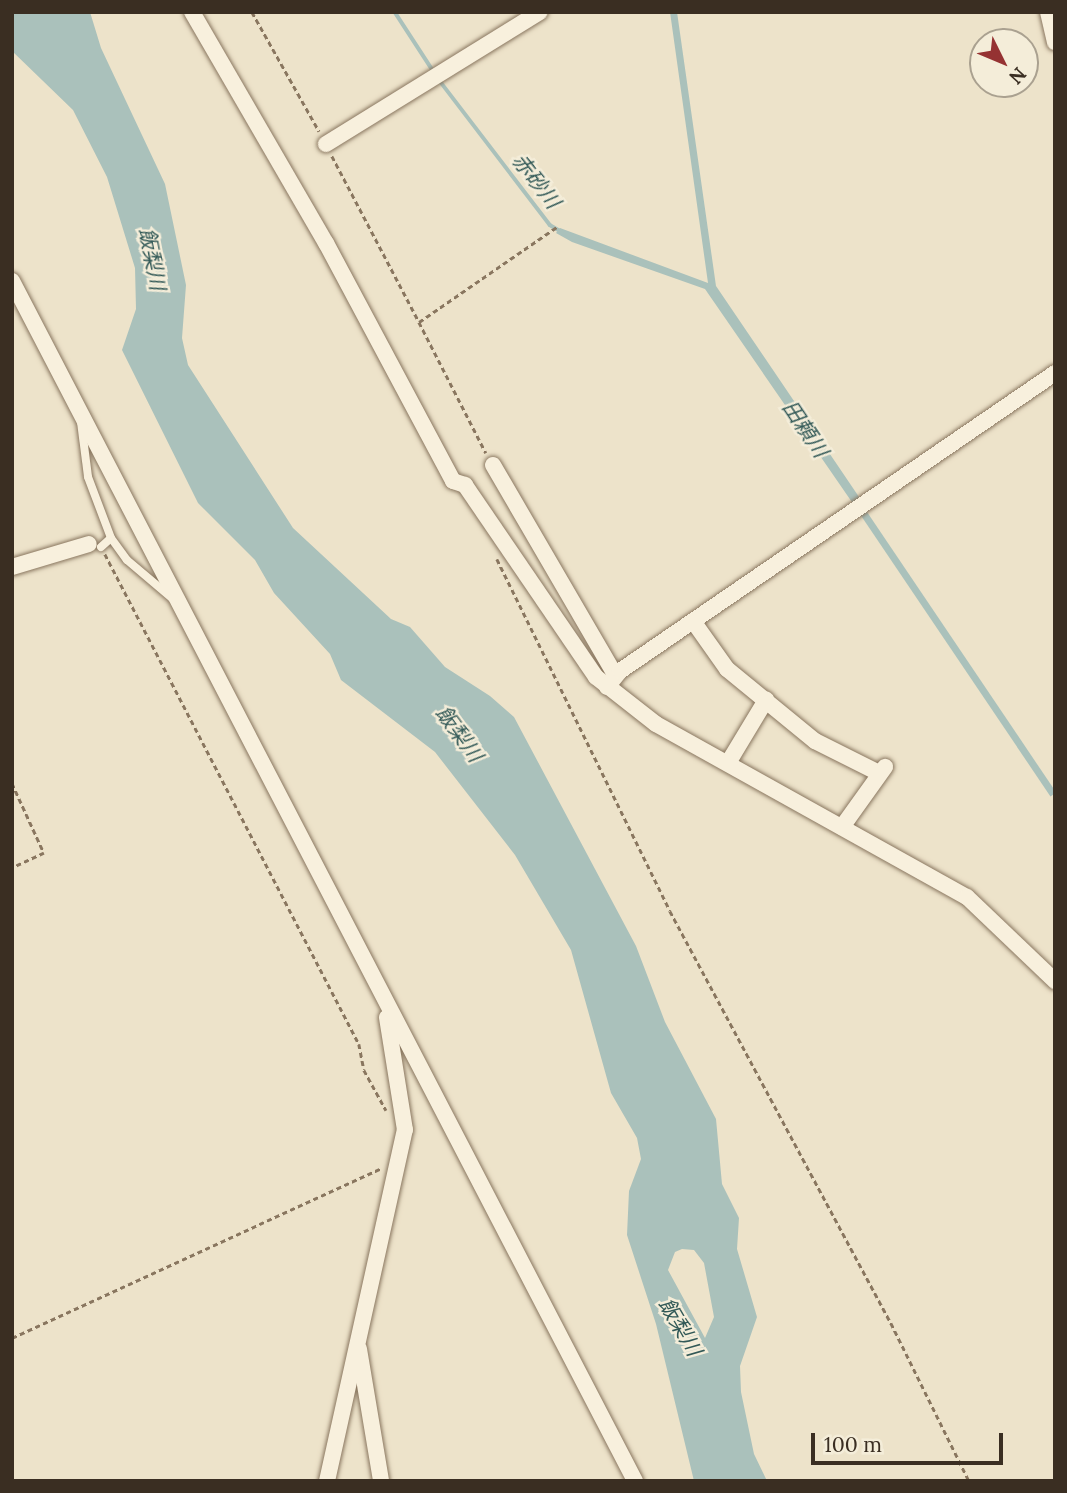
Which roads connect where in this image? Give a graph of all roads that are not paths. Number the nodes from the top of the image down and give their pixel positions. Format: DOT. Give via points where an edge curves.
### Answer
graph roads {
  1 [pos="192,12"];
  2 [pos="540,12"];
  3 [pos="1048,12"];
  4 [pos="1055,42"];
  5 [pos="326,144"];
  6 [pos="12,281"];
  7 [pos="1055,373"];
  8 [pos="80,412"];
  9 [pos="493,465"];
  10 [pos="102,543"];
  11 [pos="12,567"];
  12 [pos="177,602"];
  13 [pos="693,621"];
  14 [pos="611,681"];
  15 [pos="766,701"];
  16 [pos="729,763"];
  17 [pos="842,827"];
  18 [pos="1055,981"];
  19 [pos="382,995"];
  20 [pos="358,1347"];
  21 [pos="327,1481"];
  22 [pos="381,1481"];
  23 [pos="635,1481"];
  1 -- 14 [label="street" via="326,243 453,481 465,485 578,654"];
  2 -- 5 [label="street"];
  3 -- 4 [label="street"];
  6 -- 8 [label="street"];
  7 -- 13 [label="street"];
  8 -- 10 [label="lane"];
  8 -- 12 [label="street"];
  9 -- 14 [label="street"];
  10 -- 11 [label="street"];
  10 -- 12 [label="lane"];
  12 -- 19 [label="street"];
  13 -- 14 [label="street"];
  13 -- 15 [label="street" via="727,669"];
  14 -- 16 [label="street" via="656,724"];
  15 -- 16 [label="street"];
  15 -- 17 [label="street" via="822,745 882,770"];
  16 -- 17 [label="street"];
  17 -- 18 [label="street" via="967,897"];
  19 -- 20 [label="street" via="405,1130"];
  19 -- 23 [label="street"];
  20 -- 21 [label="street"];
  20 -- 22 [label="street"];
}
